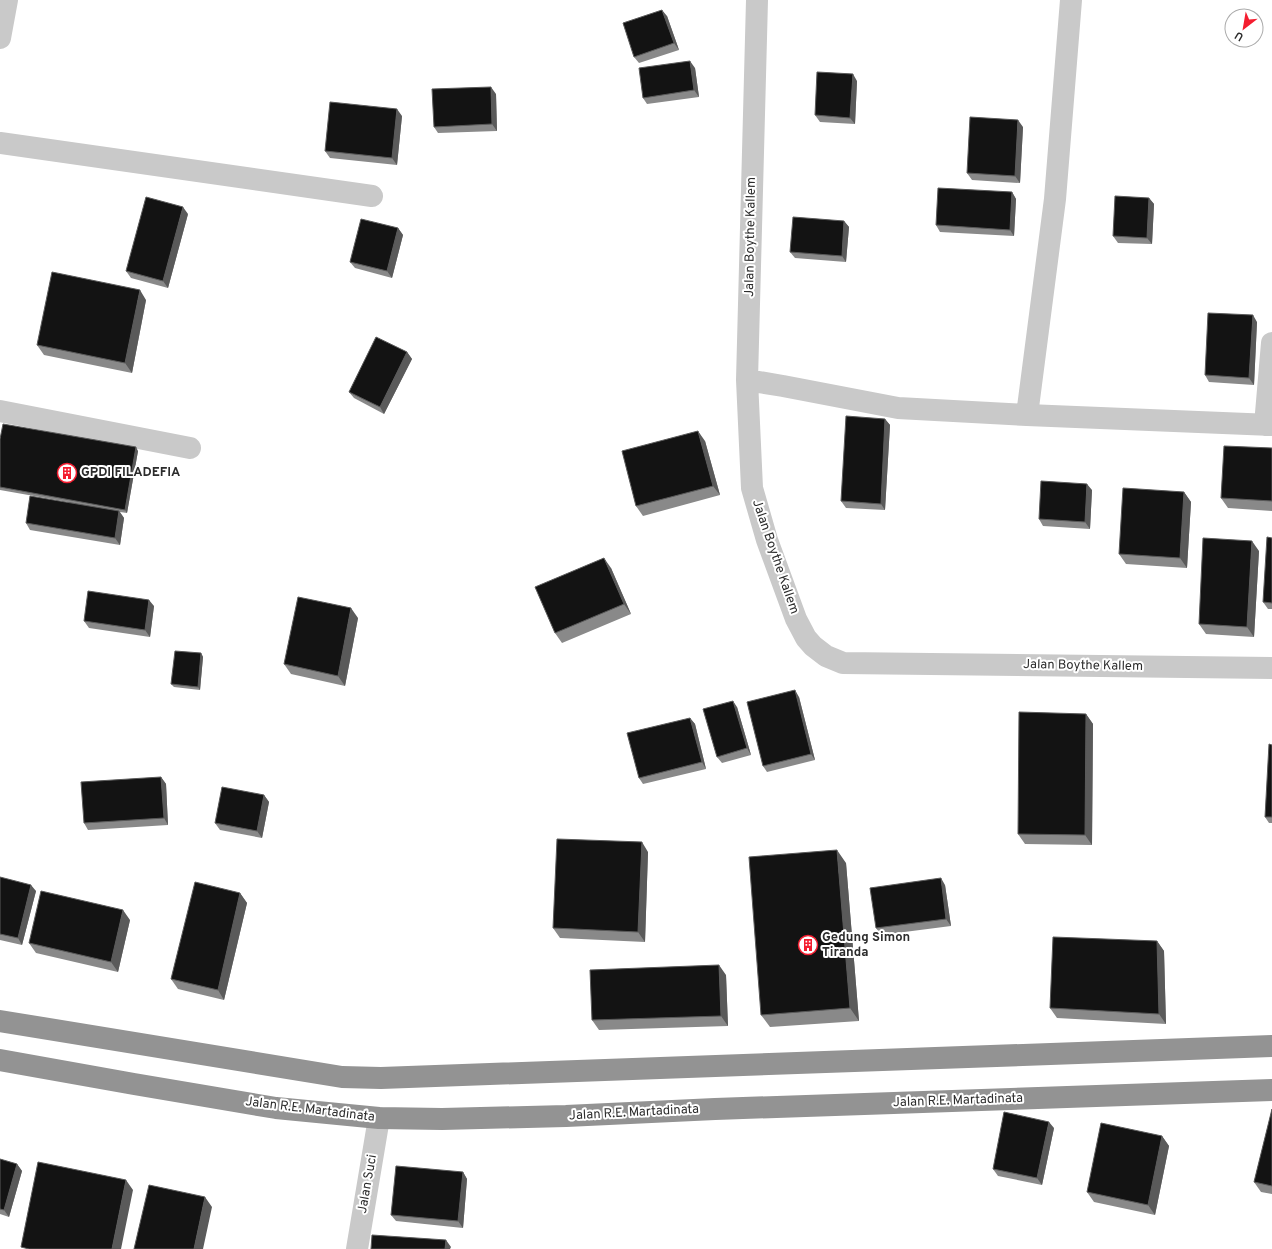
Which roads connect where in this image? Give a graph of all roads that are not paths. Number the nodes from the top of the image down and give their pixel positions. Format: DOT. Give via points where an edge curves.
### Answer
graph roads {
  1 [pos="7,0"];
  2 [pos="757,0"];
  3 [pos="1071,0"];
  4 [pos="0,38"];
  5 [pos="0,143"];
  6 [pos="372,196"];
  7 [pos="1272,343"];
  8 [pos="747,380"];
  9 [pos="0,411"];
  10 [pos="1027,415"];
  11 [pos="1269,425"];
  12 [pos="190,448"];
  13 [pos="1272,668"];
  14 [pos="0,1021"];
  15 [pos="1272,1046"];
  16 [pos="0,1060"];
  17 [pos="1272,1090"];
  18 [pos="379,1118"];
  19 [pos="357,1249"];
  1 -- 4 [label="street"];
  2 -- 8 [label="street, Jalan Boythe Kallem"];
  3 -- 10 [label="street" via="1055,199"];
  5 -- 6 [label="street"];
  7 -- 11 [label="street"];
  8 -- 10 [label="street" via="898,408"];
  8 -- 13 [label="street, Jalan Boythe Kallem" via="752,488 767,540 796,619 812,646 826,656 843,663"];
  9 -- 12 [label="street"];
  10 -- 11 [label="street"];
  14 -- 15 [label="highway" via="342,1077 381,1078"];
  16 -- 18 [label="highway, Jalan R.E. Martadinata" via="276,1108"];
  17 -- 18 [label="highway, Jalan R.E. Martadinata" via="566,1116"];
  18 -- 19 [label="street, Jalan Suci"];
}
